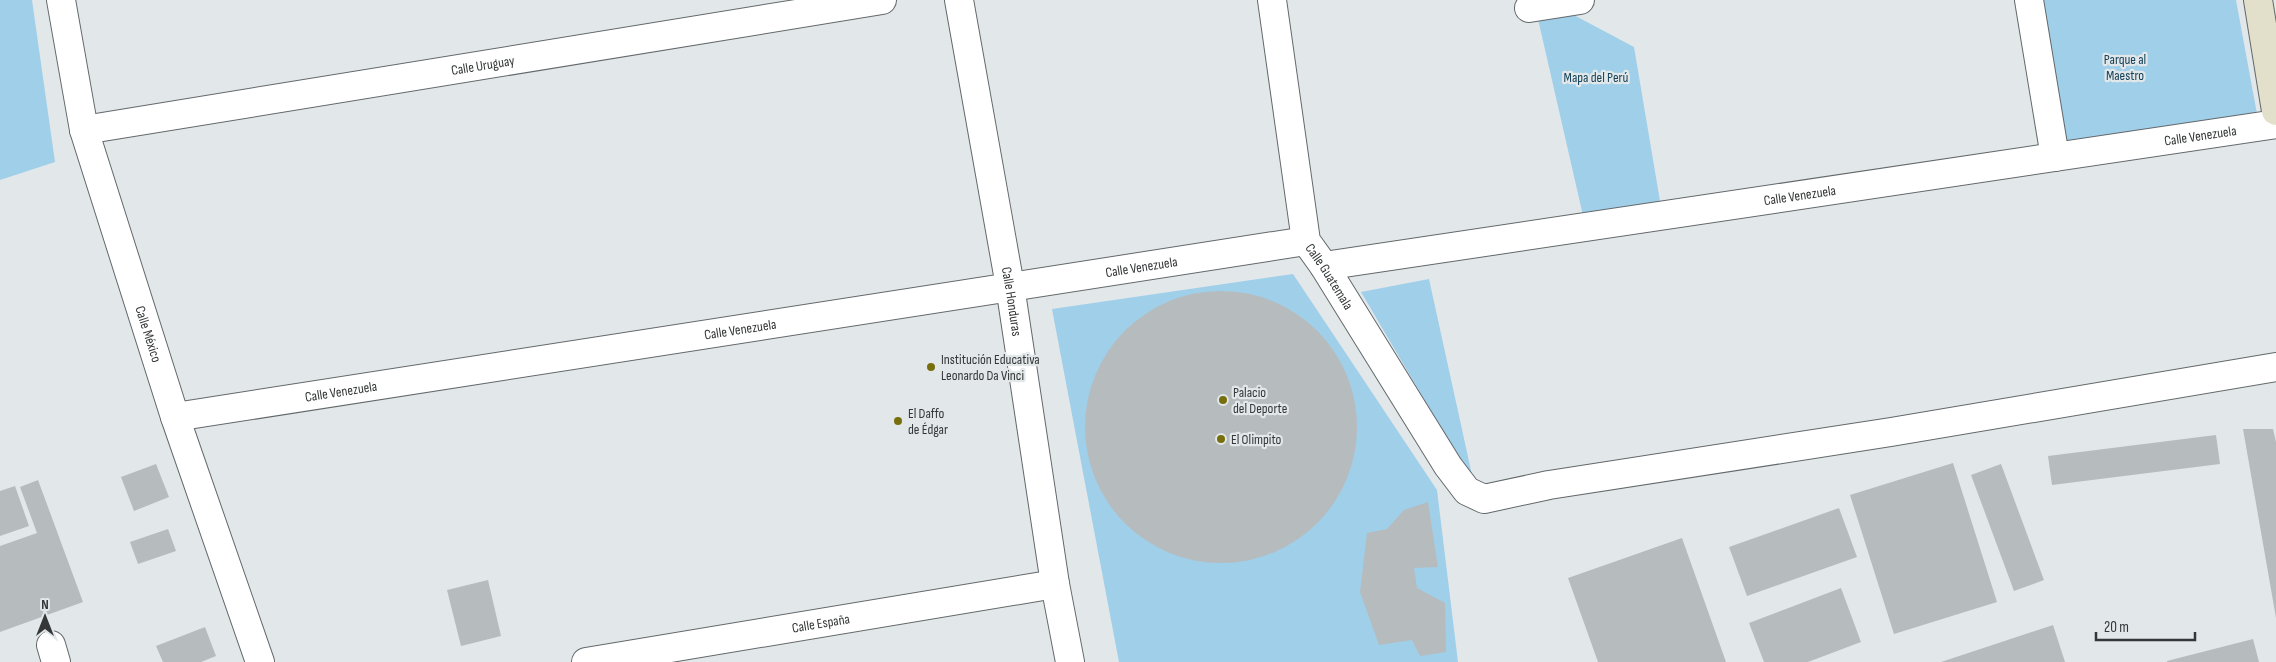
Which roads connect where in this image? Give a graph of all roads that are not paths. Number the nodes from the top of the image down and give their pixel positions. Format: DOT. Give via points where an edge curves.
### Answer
graph roads {
  1 [pos="61,0"];
  2 [pos="882,0"];
  3 [pos="959,0"];
  4 [pos="1272,0"];
  5 [pos="1576,0"];
  6 [pos="2029,0"];
  7 [pos="2258,0"];
  8 [pos="1529,8"];
  9 [pos="2276,111"];
  10 [pos="2276,124"];
  11 [pos="84,130"];
  12 [pos="2056,157"];
  13 [pos="1306,241"];
  14 [pos="1324,266"];
  15 [pos="1010,286"];
  16 [pos="2276,367"];
  17 [pos="175,417"];
  18 [pos="1055,584"];
  19 [pos="260,662"];
  20 [pos="586,662"];
  21 [pos="1070,662"];
  1 -- 11 [label="street, Calle México"];
  2 -- 11 [label="street, Calle Uruguay"];
  3 -- 15 [label="street, Calle Honduras"];
  4 -- 13 [label="street, Calle Guatemala"];
  5 -- 8 [label="street"];
  6 -- 12 [label="street"];
  7 -- 9 [label="street"];
  10 -- 12 [label="street, Calle Venezuela"];
  11 -- 17 [label="street, Calle México"];
  12 -- 14 [label="street, Calle Venezuela"];
  13 -- 14 [label="street, Calle Guatemala"];
  13 -- 15 [label="street, Calle Venezuela"];
  14 -- 16 [label="street, Calle Guatemala" via="1448,466 1467,491 1484,499 1549,485"];
  15 -- 17 [label="street, Calle Venezuela"];
  15 -- 18 [label="street, Calle Honduras"];
  17 -- 19 [label="street, Calle México"];
  18 -- 20 [label="street, Calle España"];
  18 -- 21 [label="street, Calle Honduras"];
}
